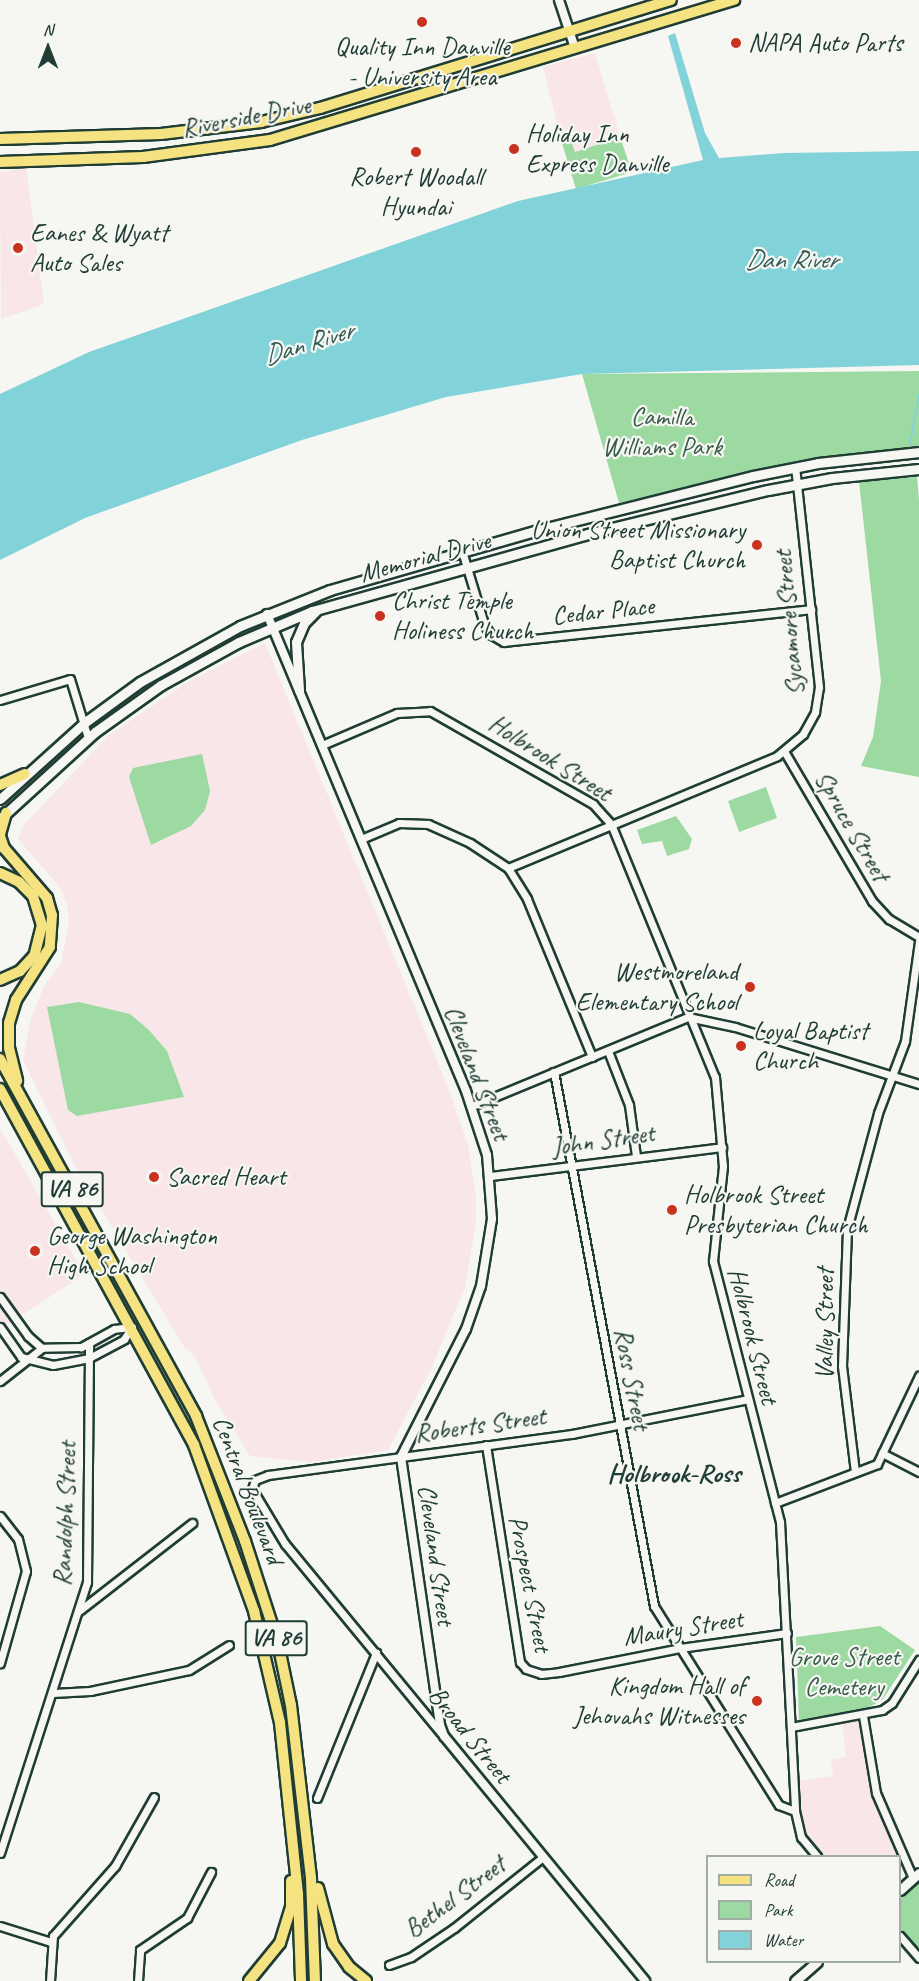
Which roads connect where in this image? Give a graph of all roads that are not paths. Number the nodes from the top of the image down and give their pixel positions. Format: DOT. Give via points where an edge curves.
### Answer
graph roads {
  1 [pos="559,0"];
  2 [pos="671,0"];
  3 [pos="734,0"];
  4 [pos="717,2"];
  5 [pos="569,31"];
  6 [pos="575,48"];
  7 [pos="0,139"];
  8 [pos="0,162"];
  9 [pos="919,452"];
  10 [pos="795,467"];
  11 [pos="919,469"];
  12 [pos="797,484"];
  13 [pos="462,551"];
  14 [pos="468,567"];
  15 [pos="318,609"];
  16 [pos="811,609"];
  17 [pos="267,614"];
  18 [pos="273,627"];
  19 [pos="299,690"];
  20 [pos="0,700"];
  21 [pos="84,723"];
  22 [pos="88,738"];
  23 [pos="322,745"];
  24 [pos="784,751"];
  25 [pos="25,774"];
  26 [pos="0,785"];
  27 [pos="0,799"];
  28 [pos="3,816"];
  29 [pos="611,824"];
  30 [pos="0,835"];
  31 [pos="361,839"];
  32 [pos="508,868"];
  33 [pos="0,873"];
  34 [pos="919,939"];
  35 [pos="0,980"];
  36 [pos="693,1017"];
  37 [pos="608,1050"];
  38 [pos="592,1057"];
  39 [pos="0,1059"];
  40 [pos="554,1072"];
  41 [pos="892,1074"];
  42 [pos="919,1084"];
  43 [pos="0,1089"];
  44 [pos="0,1099"];
  45 [pos="22,1099"];
  46 [pos="472,1106"];
  47 [pos="14,1113"];
  48 [pos="722,1147"];
  49 [pos="636,1156"];
  50 [pos="571,1166"];
  51 [pos="490,1176"];
  52 [pos="0,1297"];
  53 [pos="0,1327"];
  54 [pos="132,1327"];
  55 [pos="89,1343"];
  56 [pos="42,1348"];
  57 [pos="89,1358"];
  58 [pos="27,1361"];
  59 [pos="919,1376"];
  60 [pos="0,1381"];
  61 [pos="748,1400"];
  62 [pos="619,1425"];
  63 [pos="486,1445"];
  64 [pos="882,1453"];
  65 [pos="401,1457"];
  66 [pos="855,1472"];
  67 [pos="919,1472"];
  68 [pos="775,1503"];
  69 [pos="265,1514"];
  70 [pos="0,1516"];
  71 [pos="192,1523"];
  72 [pos="80,1610"];
  73 [pos="787,1633"];
  74 [pos="229,1645"];
  75 [pos="680,1648"];
  76 [pos="376,1653"];
  77 [pos="919,1660"];
  78 [pos="0,1663"];
  79 [pos="586,1667"];
  80 [pos="53,1693"];
  81 [pos="863,1716"];
  82 [pos="791,1726"];
  83 [pos="444,1736"];
  84 [pos="154,1797"];
  85 [pos="317,1798"];
  86 [pos="289,1803"];
  87 [pos="795,1811"];
  88 [pos="306,1828"];
  89 [pos="1,1847"];
  90 [pos="815,1855"];
  91 [pos="543,1857"];
  92 [pos="211,1872"];
  93 [pos="916,1875"];
  94 [pos="901,1889"];
  95 [pos="0,1926"];
  96 [pos="901,1937"];
  97 [pos="51,1942"];
  98 [pos="919,1958"];
  99 [pos="817,1963"];
  100 [pos="389,1965"];
  101 [pos="50,1981"];
  102 [pos="138,1981"];
  103 [pos="249,1981"];
  104 [pos="301,1981"];
  105 [pos="315,1981"];
  106 [pos="366,1981"];
  107 [pos="645,1981"];
  108 [pos="795,1981"];
  1 -- 5 [label="street"];
  2 -- 5 [label="main road, Riverside Drive"];
  3 -- 4 [label="main road, Riverside Drive"];
  4 -- 6 [label="main road, Riverside Drive"];
  5 -- 6 [label="street"];
  5 -- 7 [label="main road, Riverside Drive" via="261,122 161,134"];
  6 -- 8 [label="main road, Riverside Drive" via="270,140 164,155"];
  9 -- 10 [label="main road, Memorial Drive"];
  10 -- 12 [label="street, Sycamore Street"];
  10 -- 13 [label="main road, Memorial Drive"];
  11 -- 12 [label="main road, Memorial Drive"];
  12 -- 14 [label="main road, Memorial Drive"];
  12 -- 16 [label="street, Sycamore Street"];
  13 -- 14 [label="street, Cedar Place"];
  13 -- 17 [label="main road, Memorial Drive" via="359,579"];
  14 -- 15 [label="main road, Memorial Drive"];
  14 -- 16 [label="street, Cedar Place" via="484,624 490,634 504,642"];
  15 -- 18 [label="main road, Memorial Drive"];
  15 -- 19 [label="main road" via="304,623 296,642"];
  16 -- 24 [label="street, Sycamore Street" via="818,700 810,723"];
  17 -- 18 [label="street, Cleveland Street"];
  17 -- 21 [label="main road, Memorial Drive" via="167,665"];
  18 -- 19 [label="street, Cleveland Street"];
  18 -- 22 [label="main road, Memorial Drive" via="183,672"];
  19 -- 23 [label="street, Cleveland Street"];
  20 -- 21 [label="street" via="70,679"];
  21 -- 22 [label="street"];
  21 -- 25 [label="main road, Memorial Drive"];
  22 -- 28 [label="main road, Memorial Drive"];
  23 -- 29 [label="street, Holbrook Street" via="397,713 430,711 593,804"];
  23 -- 31 [label="street, Cleveland Street"];
  24 -- 29 [label="street, Sycamore Street"];
  24 -- 34 [label="street, Spruce Street" via="872,901"];
  25 -- 26 [label="main road"];
  25 -- 27 [label="main road, Memorial Drive"];
  28 -- 30 [label="main road"];
  29 -- 32 [label="street, Sycamore Street"];
  29 -- 36 [label="street, Holbrook Street"];
  30 -- 45 [label="main road" via="3,848 47,898 52,915 50,947 16,1000 9,1023 9,1048"];
  31 -- 32 [label="street" via="399,823 428,824 470,843"];
  31 -- 46 [label="street, Cleveland Street"];
  32 -- 38 [label="street" via="524,893"];
  33 -- 35 [label="main road" via="19,882 33,896 42,926 34,956 20,971"];
  34 -- 41 [label="street, Valley Street" via="907,1028"];
  36 -- 37 [label="street"];
  36 -- 41 [label="street"];
  36 -- 48 [label="street, Holbrook Street" via="716,1077"];
  37 -- 38 [label="street"];
  37 -- 49 [label="street" via="629,1105"];
  38 -- 40 [label="street"];
  39 -- 45 [label="main road, Central Boulevard / VA 86"];
  40 -- 46 [label="street"];
  40 -- 50 [label="street, Ross Street"];
  41 -- 42 [label="street"];
  41 -- 66 [label="street, Valley Street" via="856,1187 847,1229 842,1366"];
  43 -- 47 [label="main road, Central Boulevard / VA 86"];
  44 -- 47 [label="main road"];
  45 -- 88 [label="main road, Central Boulevard / VA 86" via="196,1416 220,1473 278,1643 291,1705"];
  46 -- 51 [label="street, Cleveland Street"];
  47 -- 54 [label="main road, Central Boulevard / VA 86"];
  48 -- 49 [label="street, John Street"];
  48 -- 61 [label="street, Holbrook Street" via="713,1261"];
  49 -- 50 [label="street, John Street"];
  50 -- 51 [label="street, John Street"];
  50 -- 62 [label="street, Ross Street"];
  51 -- 65 [label="street, Cleveland Street" via="490,1242 474,1308"];
  52 -- 56 [label="street" via="28,1336"];
  53 -- 58 [label="street"];
  54 -- 55 [label="street" via="114,1329"];
  54 -- 57 [label="street" via="124,1340"];
  54 -- 86 [label="main road, Central Boulevard / VA 86" via="194,1445 254,1611 274,1691"];
  55 -- 56 [label="street" via="65,1350"];
  55 -- 57 [label="street, Randolph Street"];
  56 -- 58 [label="street"];
  57 -- 58 [label="street" via="53,1365"];
  57 -- 72 [label="street, Randolph Street" via="89,1568"];
  58 -- 60 [label="street"];
  59 -- 64 [label="street"];
  61 -- 62 [label="street, Roberts Street"];
  61 -- 68 [label="street, Holbrook Street"];
  62 -- 63 [label="street, Roberts Street"];
  62 -- 75 [label="street, Ross Street" via="649,1591"];
  63 -- 65 [label="street, Roberts Street"];
  63 -- 79 [label="street, Prospect Street" via="520,1662 526,1670 542,1674"];
  64 -- 66 [label="street" via="877,1464"];
  64 -- 67 [label="street"];
  65 -- 69 [label="street, Roberts Street" via="260,1477 252,1489"];
  65 -- 83 [label="street, Cleveland Street"];
  66 -- 68 [label="street"];
  68 -- 73 [label="street, Holbrook Street" via="783,1546"];
  69 -- 76 [label="street, Broad Street"];
  70 -- 78 [label="street" via="23,1550 26,1571"];
  71 -- 72 [label="street"];
  72 -- 80 [label="street, Randolph Street"];
  73 -- 75 [label="street, Maury Street"];
  73 -- 82 [label="street, Holbrook Street"];
  74 -- 80 [label="street" via="189,1670 90,1691"];
  75 -- 79 [label="street, Maury Street"];
  75 -- 87 [label="street, Ross Street" via="779,1805"];
  76 -- 83 [label="street, Broad Street"];
  76 -- 85 [label="street"];
  77 -- 81 [label="street" via="892,1703"];
  80 -- 89 [label="street, Randolph Street"];
  81 -- 82 [label="street"];
  81 -- 93 [label="street" via="876,1793"];
  82 -- 87 [label="street, Holbrook Street"];
  83 -- 91 [label="street, Broad Street"];
  84 -- 97 [label="street" via="126,1851"];
  86 -- 103 [label="main road" via="289,1916 273,1954"];
  86 -- 104 [label="main road, Central Boulevard / VA 86"];
  87 -- 90 [label="street" via="801,1837"];
  88 -- 105 [label="main road, Central Boulevard / VA 86"];
  88 -- 106 [label="main road" via="327,1928 340,1956"];
  91 -- 100 [label="street, Bethel Street" via="454,1928 411,1957"];
  91 -- 107 [label="street, Broad Street"];
  92 -- 102 [label="street" via="187,1918 140,1950"];
  93 -- 94 [label="main road"];
  95 -- 97 [label="street"];
  96 -- 98 [label="street"];
  97 -- 101 [label="street"];
  99 -- 108 [label="main road"];
}
